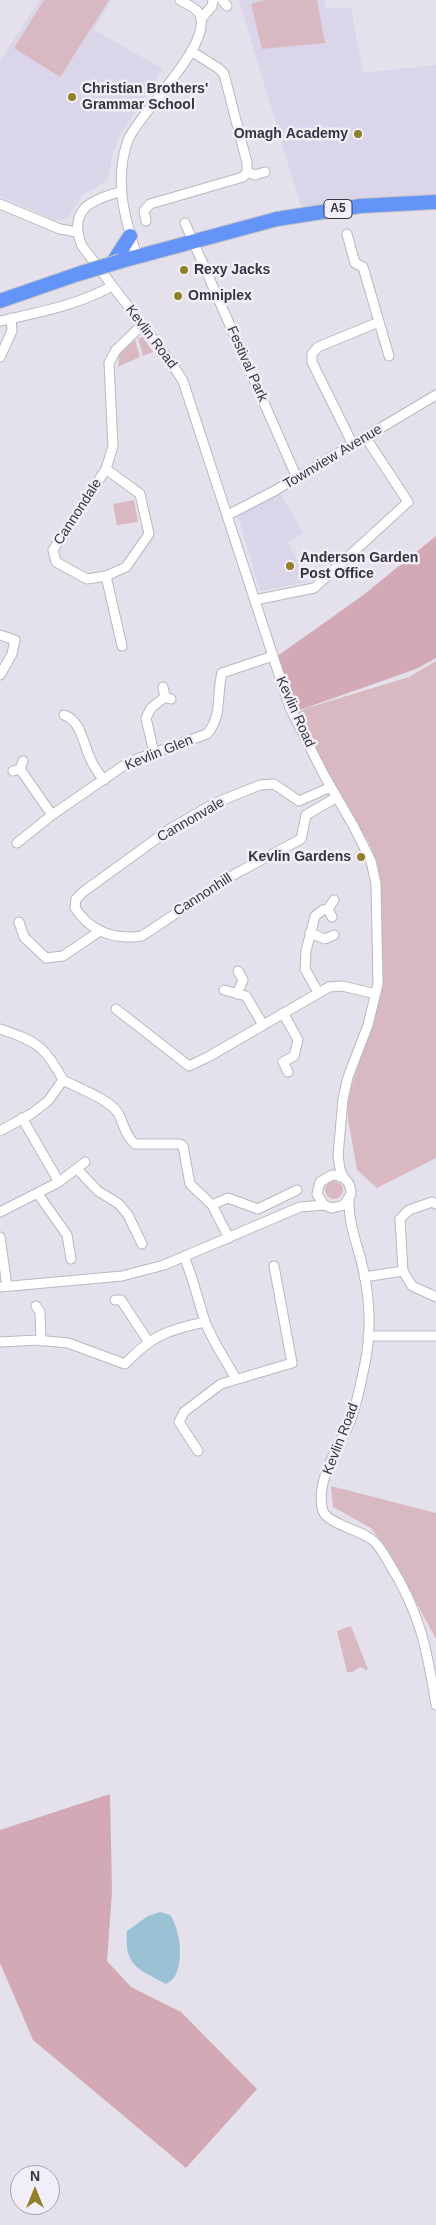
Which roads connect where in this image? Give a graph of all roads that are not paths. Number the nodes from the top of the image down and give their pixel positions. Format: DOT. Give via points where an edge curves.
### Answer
graph roads {
  1 [pos="180,0"];
  2 [pos="213,0"];
  3 [pos="201,19"];
  4 [pos="190,51"];
  5 [pos="247,172"];
  6 [pos="265,172"];
  7 [pos="120,192"];
  8 [pos="436,202"];
  9 [pos="0,204"];
  10 [pos="146,221"];
  11 [pos="185,223"];
  12 [pos="77,232"];
  13 [pos="347,234"];
  14 [pos="130,237"];
  15 [pos="160,250"];
  16 [pos="136,256"];
  17 [pos="117,259"];
  18 [pos="112,286"];
  19 [pos="0,301"];
  20 [pos="11,318"];
  21 [pos="0,321"];
  22 [pos="379,322"];
  23 [pos="142,324"];
  24 [pos="389,356"];
  25 [pos="0,358"];
  26 [pos="436,395"];
  27 [pos="366,438"];
  28 [pos="353,445"];
  29 [pos="106,469"];
  30 [pos="297,478"];
  31 [pos="228,514"];
  32 [pos="106,576"];
  33 [pos="256,600"];
  34 [pos="0,635"];
  35 [pos="122,646"];
  36 [pos="273,656"];
  37 [pos="0,675"];
  38 [pos="166,694"];
  39 [pos="71,714"];
  40 [pos="154,753"];
  41 [pos="18,767"];
  42 [pos="104,780"];
  43 [pos="331,787"];
  44 [pos="337,797"];
  45 [pos="52,815"];
  46 [pos="18,843"];
  47 [pos="334,900"];
  48 [pos="79,914"];
  49 [pos="19,922"];
  50 [pos="100,931"];
  51 [pos="310,934"];
  52 [pos="334,935"];
  53 [pos="238,971"];
  54 [pos="224,990"];
  55 [pos="318,992"];
  56 [pos="237,994"];
  57 [pos="376,994"];
  58 [pos="116,1008"];
  59 [pos="283,1013"];
  60 [pos="263,1025"];
  61 [pos="0,1029"];
  62 [pos="288,1072"];
  63 [pos="63,1080"];
  64 [pos="22,1118"];
  65 [pos="0,1131"];
  66 [pos="338,1156"];
  67 [pos="85,1162"];
  68 [pos="77,1169"];
  69 [pos="327,1176"];
  70 [pos="343,1177"];
  71 [pos="60,1182"];
  72 [pos="297,1190"];
  73 [pos="317,1190"];
  74 [pos="38,1194"];
  75 [pos="349,1199"];
  76 [pos="436,1204"];
  77 [pos="212,1205"];
  78 [pos="324,1205"];
  79 [pos="300,1207"];
  80 [pos="338,1208"];
  81 [pos="0,1212"];
  82 [pos="350,1222"];
  83 [pos="0,1237"];
  84 [pos="229,1238"];
  85 [pos="142,1244"];
  86 [pos="184,1257"];
  87 [pos="71,1259"];
  88 [pos="274,1266"];
  89 [pos="402,1271"];
  90 [pos="364,1277"];
  91 [pos="4,1287"];
  92 [pos="436,1297"];
  93 [pos="115,1300"];
  94 [pos="36,1306"];
  95 [pos="205,1322"];
  96 [pos="368,1336"];
  97 [pos="436,1336"];
  98 [pos="41,1341"];
  99 [pos="0,1342"];
  100 [pos="148,1342"];
  101 [pos="236,1379"];
  102 [pos="198,1451"];
  103 [pos="436,1705"];
  1 -- 3 [label="street" via="198,12"];
  2 -- 3 [label="street"];
  3 -- 4 [label="street" via="200,31"];
  4 -- 5 [label="street" via="224,74"];
  4 -- 7 [label="street" via="171,84 129,138 121,166"];
  5 -- 6 [label="street" via="255,175"];
  5 -- 10 [label="street" via="243,177 150,204 144,211"];
  7 -- 12 [label="street" via="87,205 77,220"];
  7 -- 14 [label="street"];
  8 -- 15 [label="highway, A5" via="360,206 277,219"];
  9 -- 12 [label="street"];
  11 -- 30 [label="street, Festival Park"];
  12 -- 18 [label="street, Kevlin Road" via="82,246"];
  13 -- 22 [label="street" via="355,263 363,266"];
  14 -- 15 [label="highway"];
  14 -- 16 [label="street"];
  14 -- 17 [label="highway"];
  15 -- 16 [label="highway, A5"];
  16 -- 17 [label="highway, A5"];
  17 -- 19 [label="highway, A5, bridge"];
  18 -- 20 [label="street" via="66,307"];
  18 -- 23 [label="street, Kevlin Road"];
  20 -- 21 [label="street"];
  20 -- 25 [label="street" via="12,331"];
  22 -- 24 [label="street"];
  22 -- 28 [label="street" via="318,347 312,354 312,362"];
  23 -- 29 [label="street, Cannondale" via="116,350 109,364 112,446"];
  23 -- 31 [label="street, Kevlin Road" via="183,381"];
  26 -- 27 [label="street, Townview Avenue"];
  27 -- 28 [label="street, Townview Avenue"];
  27 -- 33 [label="street" via="408,502 314,588"];
  28 -- 30 [label="street, Townview Avenue"];
  29 -- 32 [label="street, Cannondale" via="140,494 149,534 126,567"];
  29 -- 32 [label="street, Cannondale" via="53,550 56,562 87,579"];
  30 -- 31 [label="street, Townview Avenue"];
  31 -- 33 [label="street, Kevlin Road"];
  32 -- 35 [label="street"];
  33 -- 36 [label="street, Kevlin Road"];
  34 -- 37 [label="street" via="15,640 12,654"];
  36 -- 40 [label="street, Kevlin Glen" via="222,673 215,725 207,734"];
  36 -- 43 [label="street, Kevlin Road" via="294,717"];
  38 -- 40 [label="street" via="151,708 146,718"];
  39 -- 42 [label="street" via="90,760"];
  40 -- 42 [label="street, Kevlin Glen" via="123,766"];
  41 -- 45 [label="street"];
  42 -- 45 [label="street, Kevlin Glen"];
  43 -- 44 [label="street, Kevlin Road"];
  43 -- 48 [label="street, Cannonvale" via="299,801 274,784 260,785 215,803 170,829 83,892 74,903"];
  44 -- 50 [label="street, Cannonhill" via="306,815 300,839 235,874 142,936 126,938"];
  44 -- 57 [label="street, Kevlin Road" via="371,861 376,884"];
  45 -- 46 [label="street, Kevlin Glen"];
  47 -- 51 [label="street" via="330,913 323,910 315,916"];
  48 -- 50 [label="street, Cannonhill"];
  49 -- 50 [label="street" via="24,936 46,958 62,956"];
  51 -- 52 [label="street" via="325,939"];
  51 -- 55 [label="street" via="305,969"];
  53 -- 56 [label="street" via="243,980"];
  54 -- 56 [label="street"];
  55 -- 57 [label="street" via="342,986"];
  55 -- 59 [label="street"];
  56 -- 60 [label="street" via="246,996"];
  57 -- 66 [label="street, Kevlin Road" via="343,1099"];
  58 -- 60 [label="street" via="189,1066"];
  59 -- 60 [label="street"];
  59 -- 62 [label="street" via="298,1040 294,1056 283,1062"];
  61 -- 63 [label="street" via="36,1042 51,1058"];
  63 -- 64 [label="street" via="48,1101"];
  63 -- 77 [label="street" via="108,1103 117,1112 129,1140 135,1144 183,1146 190,1184"];
  64 -- 65 [label="street"];
  64 -- 71 [label="street"];
  66 -- 69 [label="street, Kevlin Road"];
  66 -- 70 [label="street, Kevlin Road"];
  67 -- 68 [label="street"];
  68 -- 71 [label="street"];
  68 -- 85 [label="street" via="98,1191 119,1204"];
  69 -- 70 [label="street"];
  69 -- 73 [label="street"];
  70 -- 75 [label="street" via="351,1188"];
  71 -- 74 [label="street"];
  72 -- 77 [label="street" via="258,1209 228,1198"];
  73 -- 78 [label="street"];
  73 -- 79 [label="street"];
  74 -- 81 [label="street"];
  74 -- 87 [label="street" via="66,1235"];
  75 -- 80 [label="street"];
  75 -- 82 [label="street, Kevlin Road"];
  76 -- 89 [label="street" via="432,1202 409,1210 400,1219"];
  77 -- 84 [label="street"];
  78 -- 79 [label="street"];
  78 -- 80 [label="street"];
  79 -- 84 [label="street"];
  80 -- 82 [label="street, Kevlin Road"];
  82 -- 90 [label="street, Kevlin Road"];
  83 -- 91 [label="street"];
  84 -- 86 [label="street"];
  86 -- 91 [label="street" via="122,1276"];
  86 -- 95 [label="street"];
  88 -- 101 [label="street" via="292,1363"];
  89 -- 90 [label="street"];
  89 -- 92 [label="street" via="412,1286"];
  90 -- 96 [label="street, Kevlin Road"];
  93 -- 100 [label="street" via="121,1300"];
  94 -- 98 [label="street" via="40,1312"];
  95 -- 100 [label="street" via="176,1328"];
  95 -- 101 [label="street"];
  96 -- 97 [label="street"];
  96 -- 103 [label="street, Kevlin Road" via="358,1395 323,1487 324,1511 333,1521 372,1539 402,1585 426,1644"];
  98 -- 99 [label="street"];
  98 -- 100 [label="street" via="68,1343 125,1364"];
  101 -- 102 [label="street" via="221,1384 184,1412 179,1422"];
}
